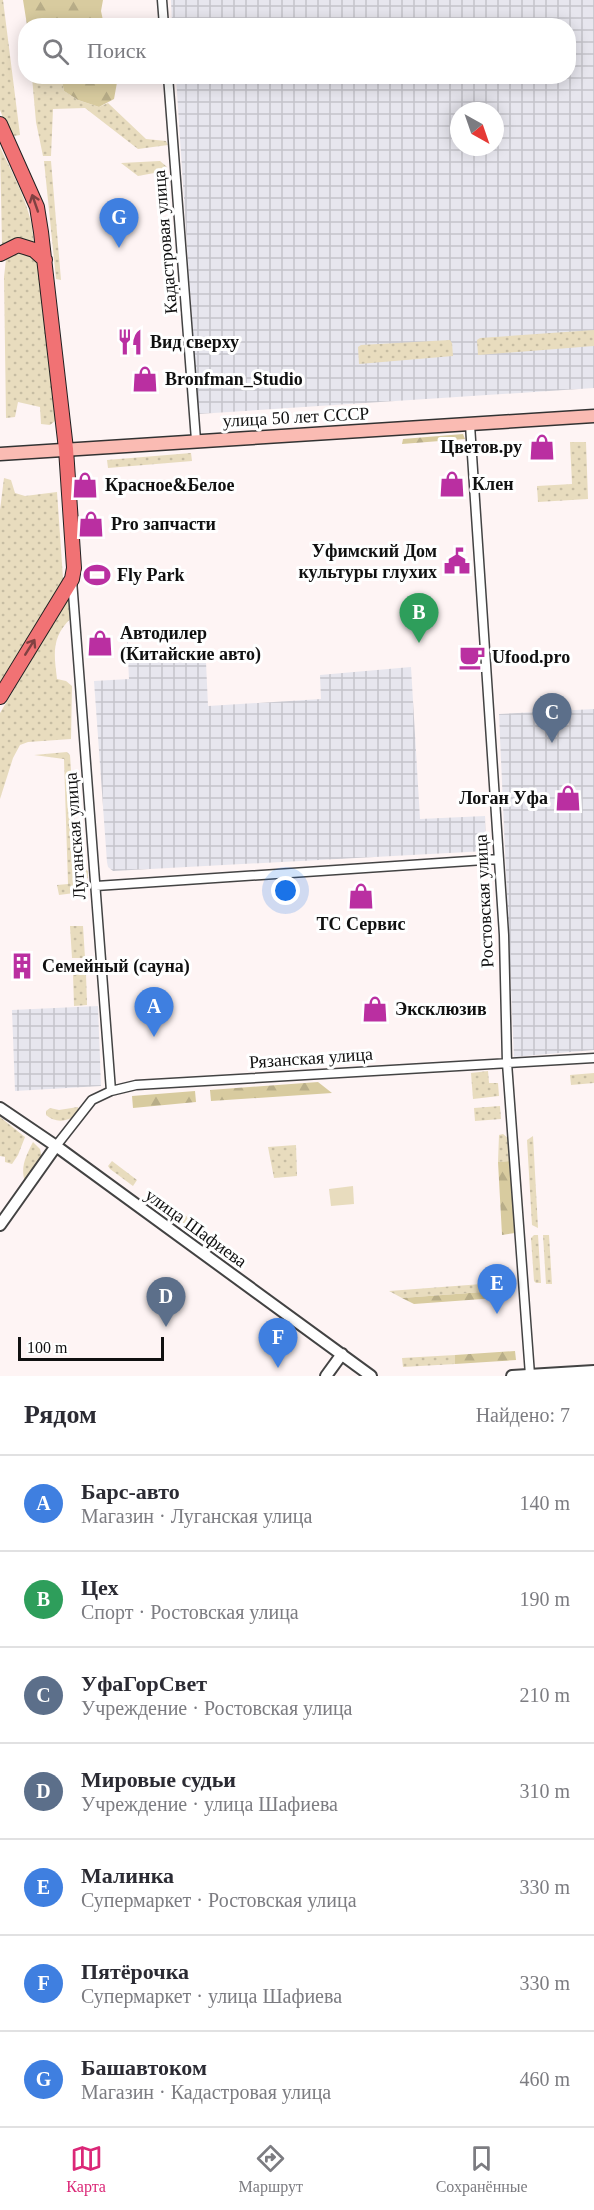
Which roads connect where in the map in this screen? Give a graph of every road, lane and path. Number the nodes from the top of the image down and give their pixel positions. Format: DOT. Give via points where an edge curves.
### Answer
graph roads {
  1 [pos="162,0"];
  2 [pos="163,18"];
  3 [pos="169,84"];
  4 [pos="0,124"];
  5 [pos="0,254"];
  6 [pos="45,260"];
  7 [pos="594,416"];
  8 [pos="470,425"];
  9 [pos="196,440"];
  10 [pos="66,450"];
  11 [pos="0,454"];
  12 [pos="72,579"];
  13 [pos="0,697"];
  14 [pos="499,859"];
  15 [pos="96,886"];
  16 [pos="594,1058"];
  17 [pos="507,1063"];
  18 [pos="111,1091"];
  19 [pos="0,1108"];
  20 [pos="56,1146"];
  21 [pos="0,1225"];
  22 [pos="342,1354"];
  23 [pos="594,1371"];
  24 [pos="530,1375"];
  25 [pos="326,1376"];
  26 [pos="371,1376"];
  27 [pos="512,1376"];
  1 -- 2 [label="street"];
  3 -- 9 [label="street, Кадастровая улица"];
  6 -- 4 [label="main road, one-way" via="37,207"];
  5 -- 6 [label="main road" via="18,245 34,250"];
  6 -- 10 [label="main road"];
  7 -- 8 [label="main road, улица 50 лет СССР"];
  8 -- 9 [label="main road, улица 50 лет СССР"];
  8 -- 14 [label="street, Ростовская улица"];
  9 -- 10 [label="main road, улица 50 лет СССР"];
  10 -- 11 [label="main road, улица 50 лет СССР"];
  10 -- 12 [label="main road" via="74,557"];
  13 -- 12 [label="main road, one-way"];
  12 -- 15 [label="street, Луганская улица"];
  14 -- 15 [label="street"];
  14 -- 17 [label="street, Ростовская улица"];
  15 -- 18 [label="street, Луганская улица"];
  16 -- 17 [label="street, Рязанская улица"];
  17 -- 18 [label="street, Рязанская улица" via="136,1085"];
  17 -- 24 [label="street, Ростовская улица"];
  18 -- 20 [label="street, Рязанская улица" via="92,1100"];
  19 -- 20 [label="street, улица Шафиева"];
  20 -- 21 [label="street"];
  20 -- 22 [label="street, улица Шафиева"];
  22 -- 25 [label="street"];
  22 -- 26 [label="street, улица Шафиева"];
  23 -- 24 [label="street"];
  24 -- 27 [label="street"];
}
